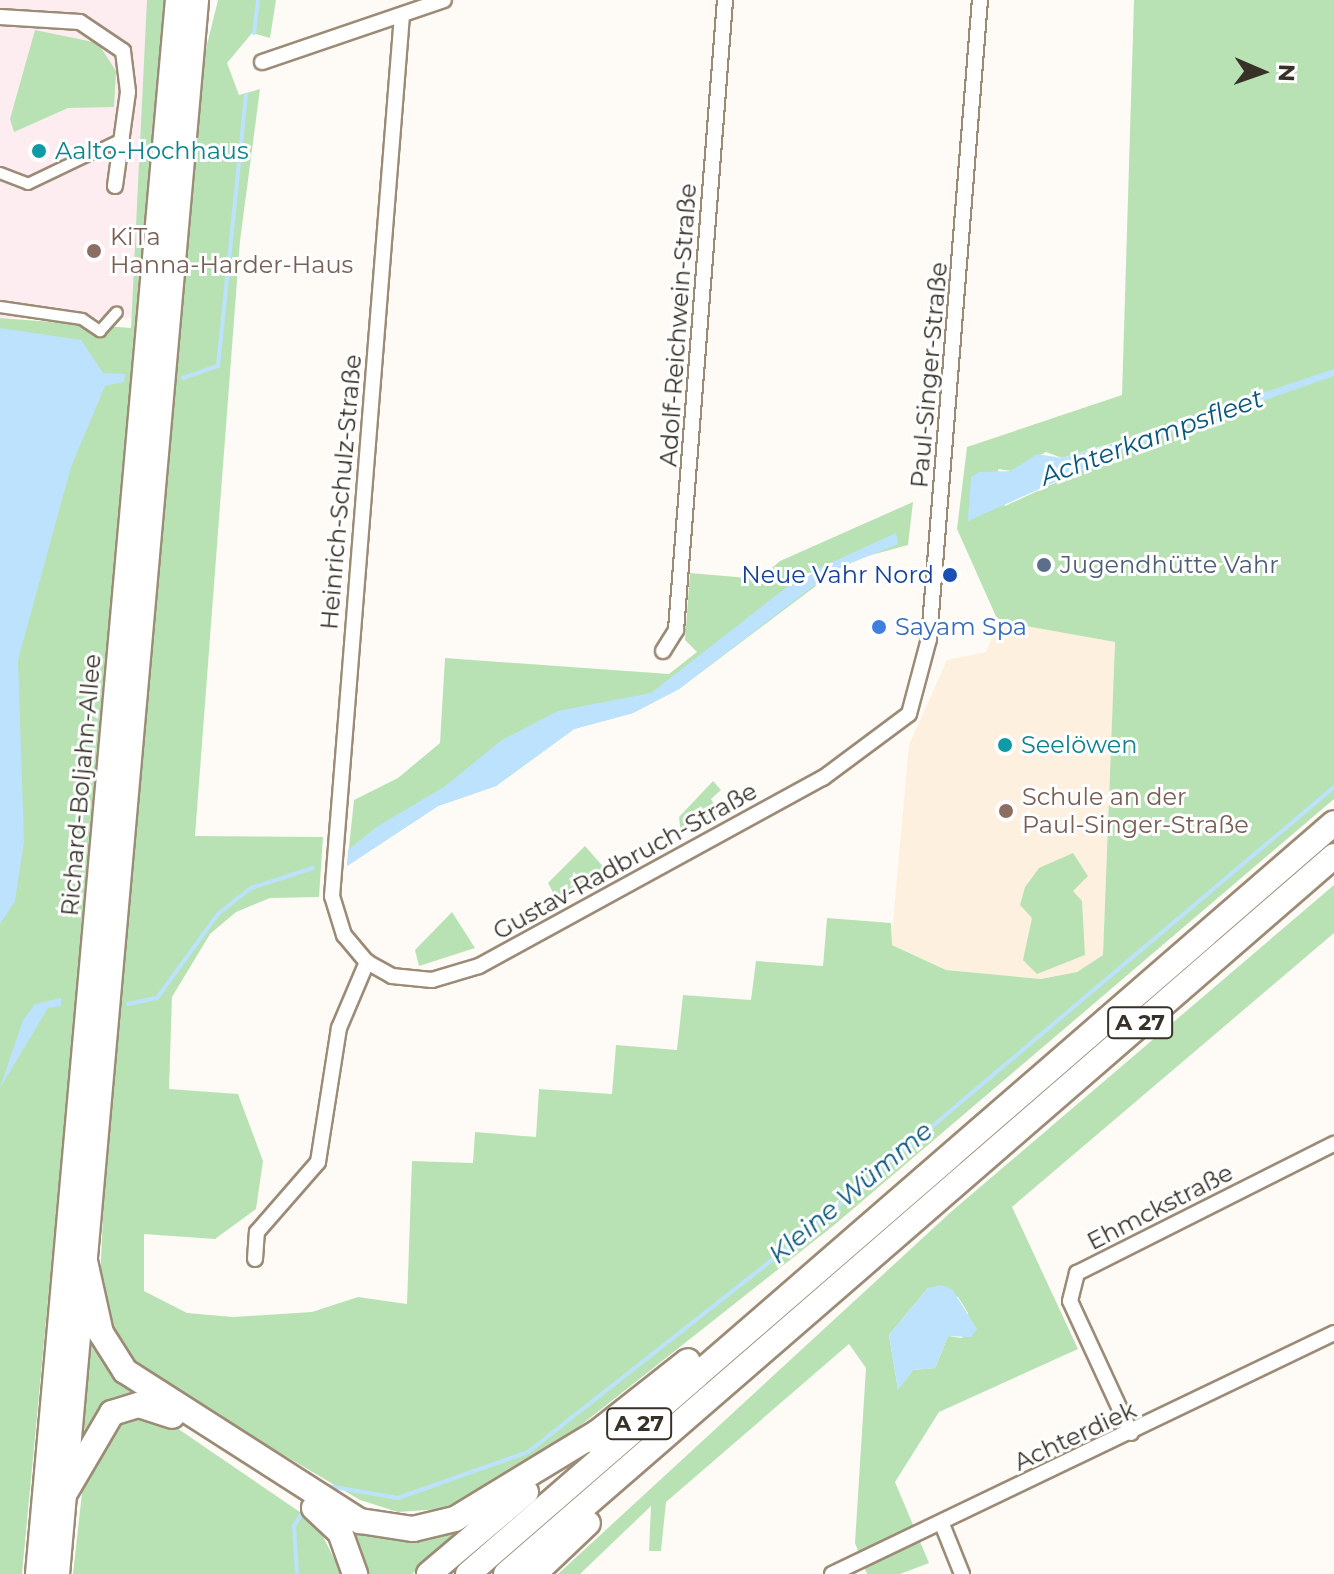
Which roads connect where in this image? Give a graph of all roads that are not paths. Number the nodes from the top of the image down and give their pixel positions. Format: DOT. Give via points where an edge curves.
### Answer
graph roads {
  1 [pos="177,0"];
  2 [pos="197,0"];
  3 [pos="444,0"];
  4 [pos="725,0"];
  5 [pos="984,5"];
  6 [pos="402,15"];
  7 [pos="0,17"];
  8 [pos="262,62"];
  9 [pos="124,138"];
  10 [pos="0,173"];
  11 [pos="115,186"];
  12 [pos="0,307"];
  13 [pos="117,312"];
  14 [pos="663,651"];
  15 [pos="893,731"];
  16 [pos="1334,823"];
  17 [pos="1334,856"];
  18 [pos="367,962"];
  19 [pos="1334,1144"];
  20 [pos="255,1259"];
  21 [pos="85,1261"];
  22 [pos="809,1273"];
  23 [pos="1334,1333"];
  24 [pos="708,1403"];
  25 [pos="598,1432"];
  26 [pos="1131,1433"];
  27 [pos="65,1493"];
  28 [pos="942,1524"];
  29 [pos="37,1574"];
  30 [pos="58,1574"];
  31 [pos="355,1574"];
  32 [pos="429,1574"];
  33 [pos="468,1574"];
  34 [pos="506,1574"];
  35 [pos="534,1574"];
  36 [pos="832,1574"];
  37 [pos="962,1574"];
  1 -- 29 [label="main road, Richard-Boljahn-Allee"];
  2 -- 21 [label="main road, Richard-Boljahn-Allee"];
  3 -- 6 [label="street"];
  4 -- 14 [label="street, Adolf-Reichwein-Straße" via="676,630"];
  5 -- 15 [label="street, Paul-Singer-Straße" via="929,639 919,692"];
  6 -- 8 [label="street"];
  6 -- 18 [label="street, Heinrich-Schulz-Straße" via="332,896 344,935"];
  7 -- 9 [label="street" via="80,22 108,35 123,51"];
  9 -- 10 [label="street" via="28,184"];
  9 -- 11 [label="street"];
  12 -- 13 [label="street" via="82,319 100,331"];
  15 -- 18 [label="street, Gustav-Radbruch-Straße" via="862,755 457,977 413,980"];
  16 -- 22 [label="highway, A 27"];
  17 -- 24 [label="highway, A 27"];
  18 -- 20 [label="street" via="339,1028 326,1141 308,1179 257,1232"];
  19 -- 26 [label="street, Ehmckstraße" via="1077,1273 1070,1301"];
  21 -- 25 [label="highway" via="101,1333 125,1371 360,1521 413,1529 455,1519"];
  21 -- 27 [label="main road, Richard-Boljahn-Allee"];
  22 -- 25 [label="highway"];
  22 -- 33 [label="highway, A 27"];
  23 -- 26 [label="street, Achterdiek"];
  24 -- 34 [label="highway, A 27"];
  24 -- 35 [label="highway"];
  25 -- 32 [label="highway"];
  26 -- 28 [label="street, Achterdiek"];
  27 -- 30 [label="main road, Richard-Boljahn-Allee"];
  27 -- 31 [label="highway" via="105,1419 130,1406 157,1408 323,1514 346,1542"];
  28 -- 36 [label="street, Achterdiek"];
  28 -- 37 [label="street"];
}
